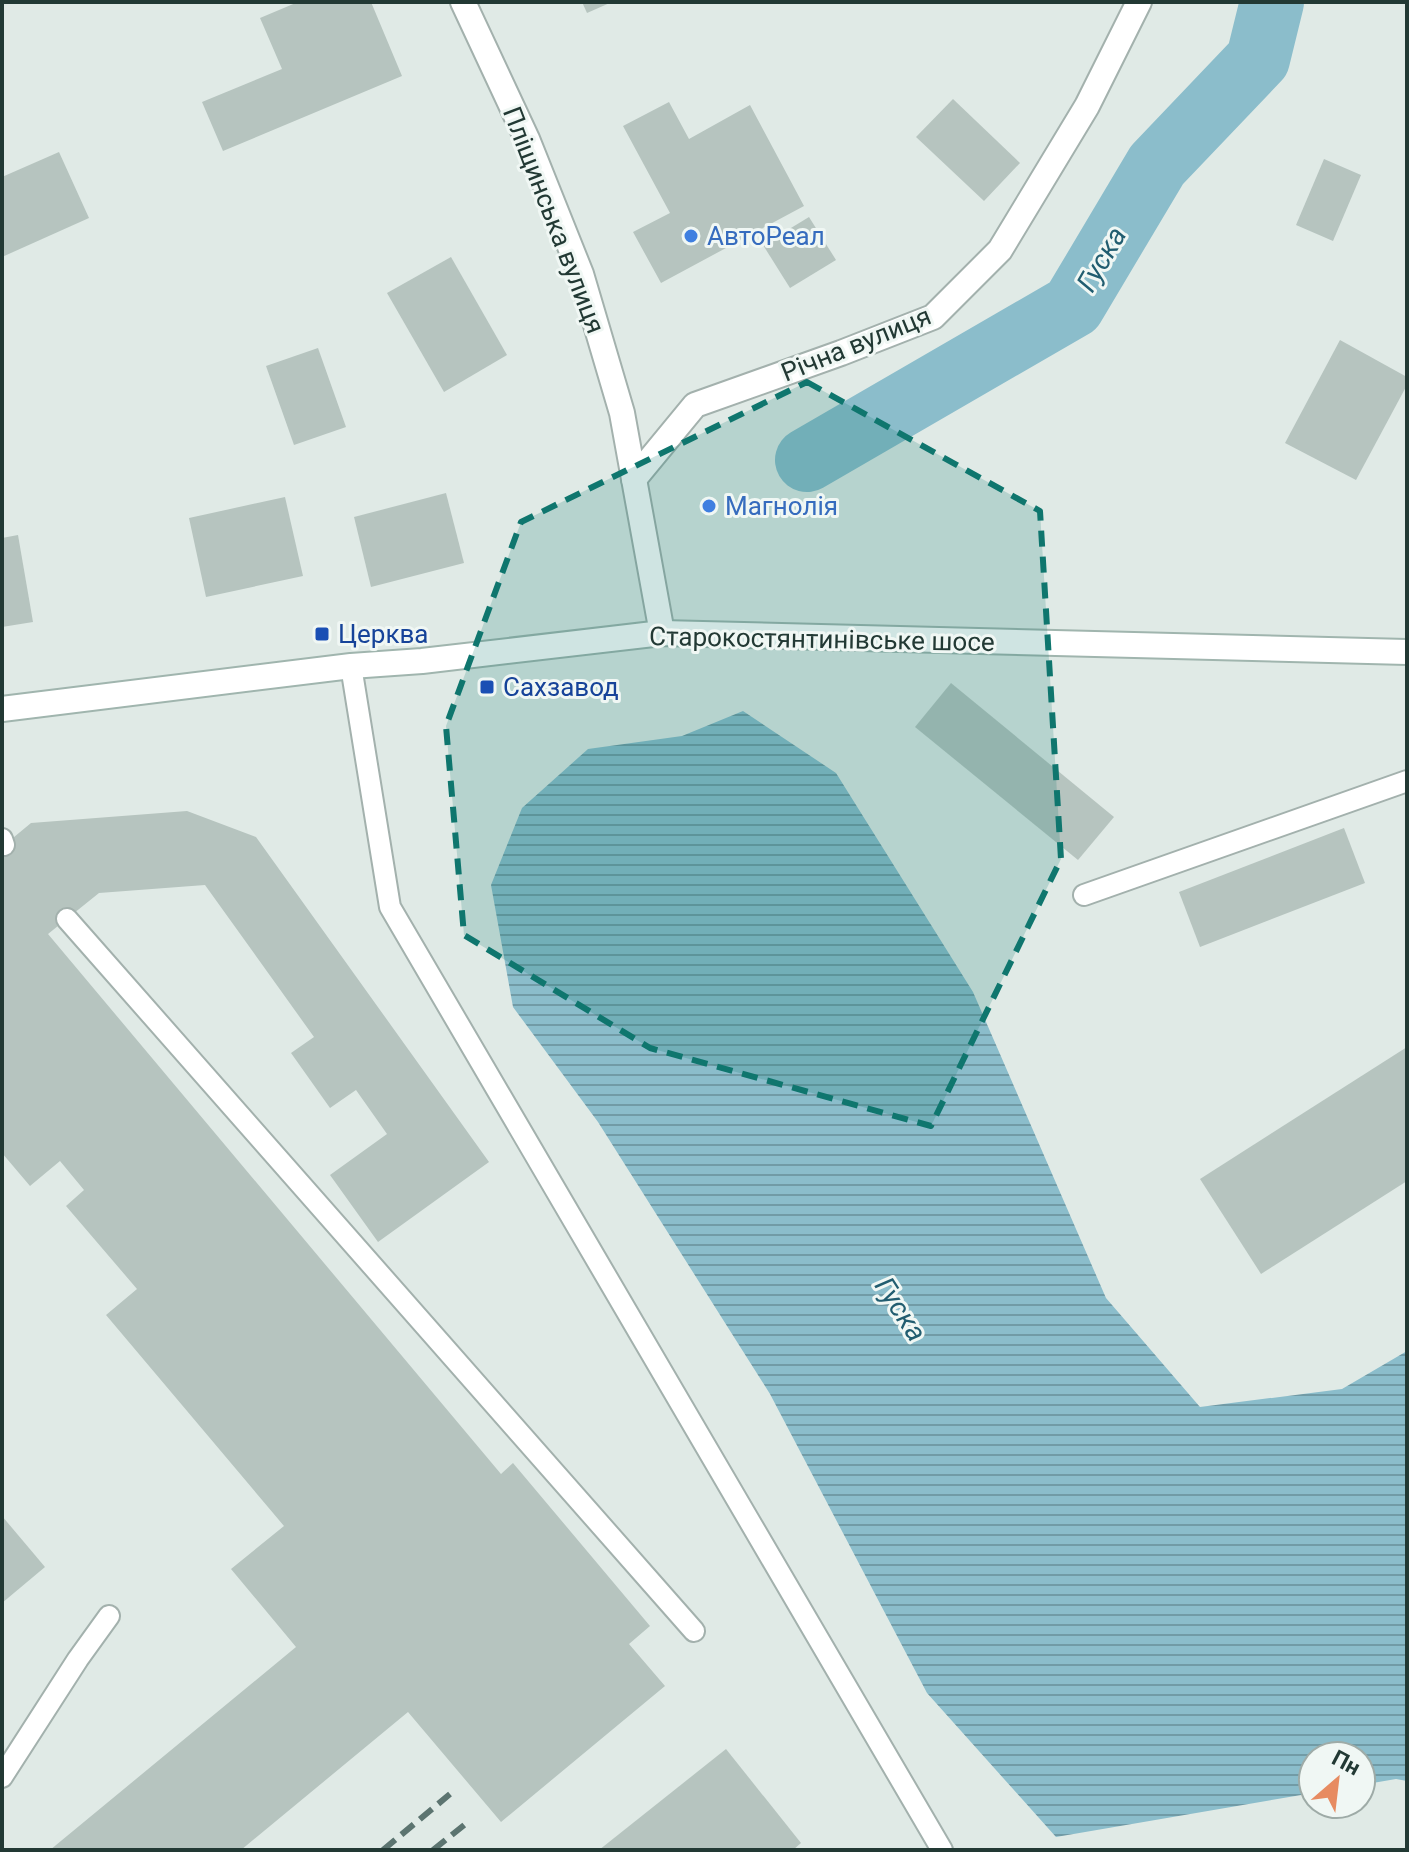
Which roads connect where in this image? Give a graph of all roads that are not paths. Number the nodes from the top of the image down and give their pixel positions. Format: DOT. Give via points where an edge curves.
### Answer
graph roads {
  1 [pos="463,2"];
  2 [pos="1139,2"];
  3 [pos="634,479"];
  4 [pos="662,633"];
  5 [pos="1407,652"];
  6 [pos="351,666"];
  7 [pos="2,709"];
  8 [pos="1407,781"];
  9 [pos="1084,895"];
  10 [pos="67,919"];
  11 [pos="109,1616"];
  12 [pos="694,1631"];
  13 [pos="2,1777"];
  14 [pos="942,1850"];
  1 -- 3 [label="main road, Пліщинська вулиця" via="527,139 581,274 622,413"];
  2 -- 3 [label="main road, Річна вулиця" via="1087,106 1000,250 933,317 695,405"];
  3 -- 4 [label="main road, Пліщинська вулиця"];
  4 -- 5 [label="main road, Старокостянтинівське шосе"];
  4 -- 6 [label="main road, Старокостянтинівське шосе"];
  6 -- 7 [label="main road, Старокостянтинівське шосе"];
  6 -- 14 [label="lane" via="390,907"];
  8 -- 9 [label="lane"];
  10 -- 12 [label="lane"];
  11 -- 13 [label="lane"];
}
